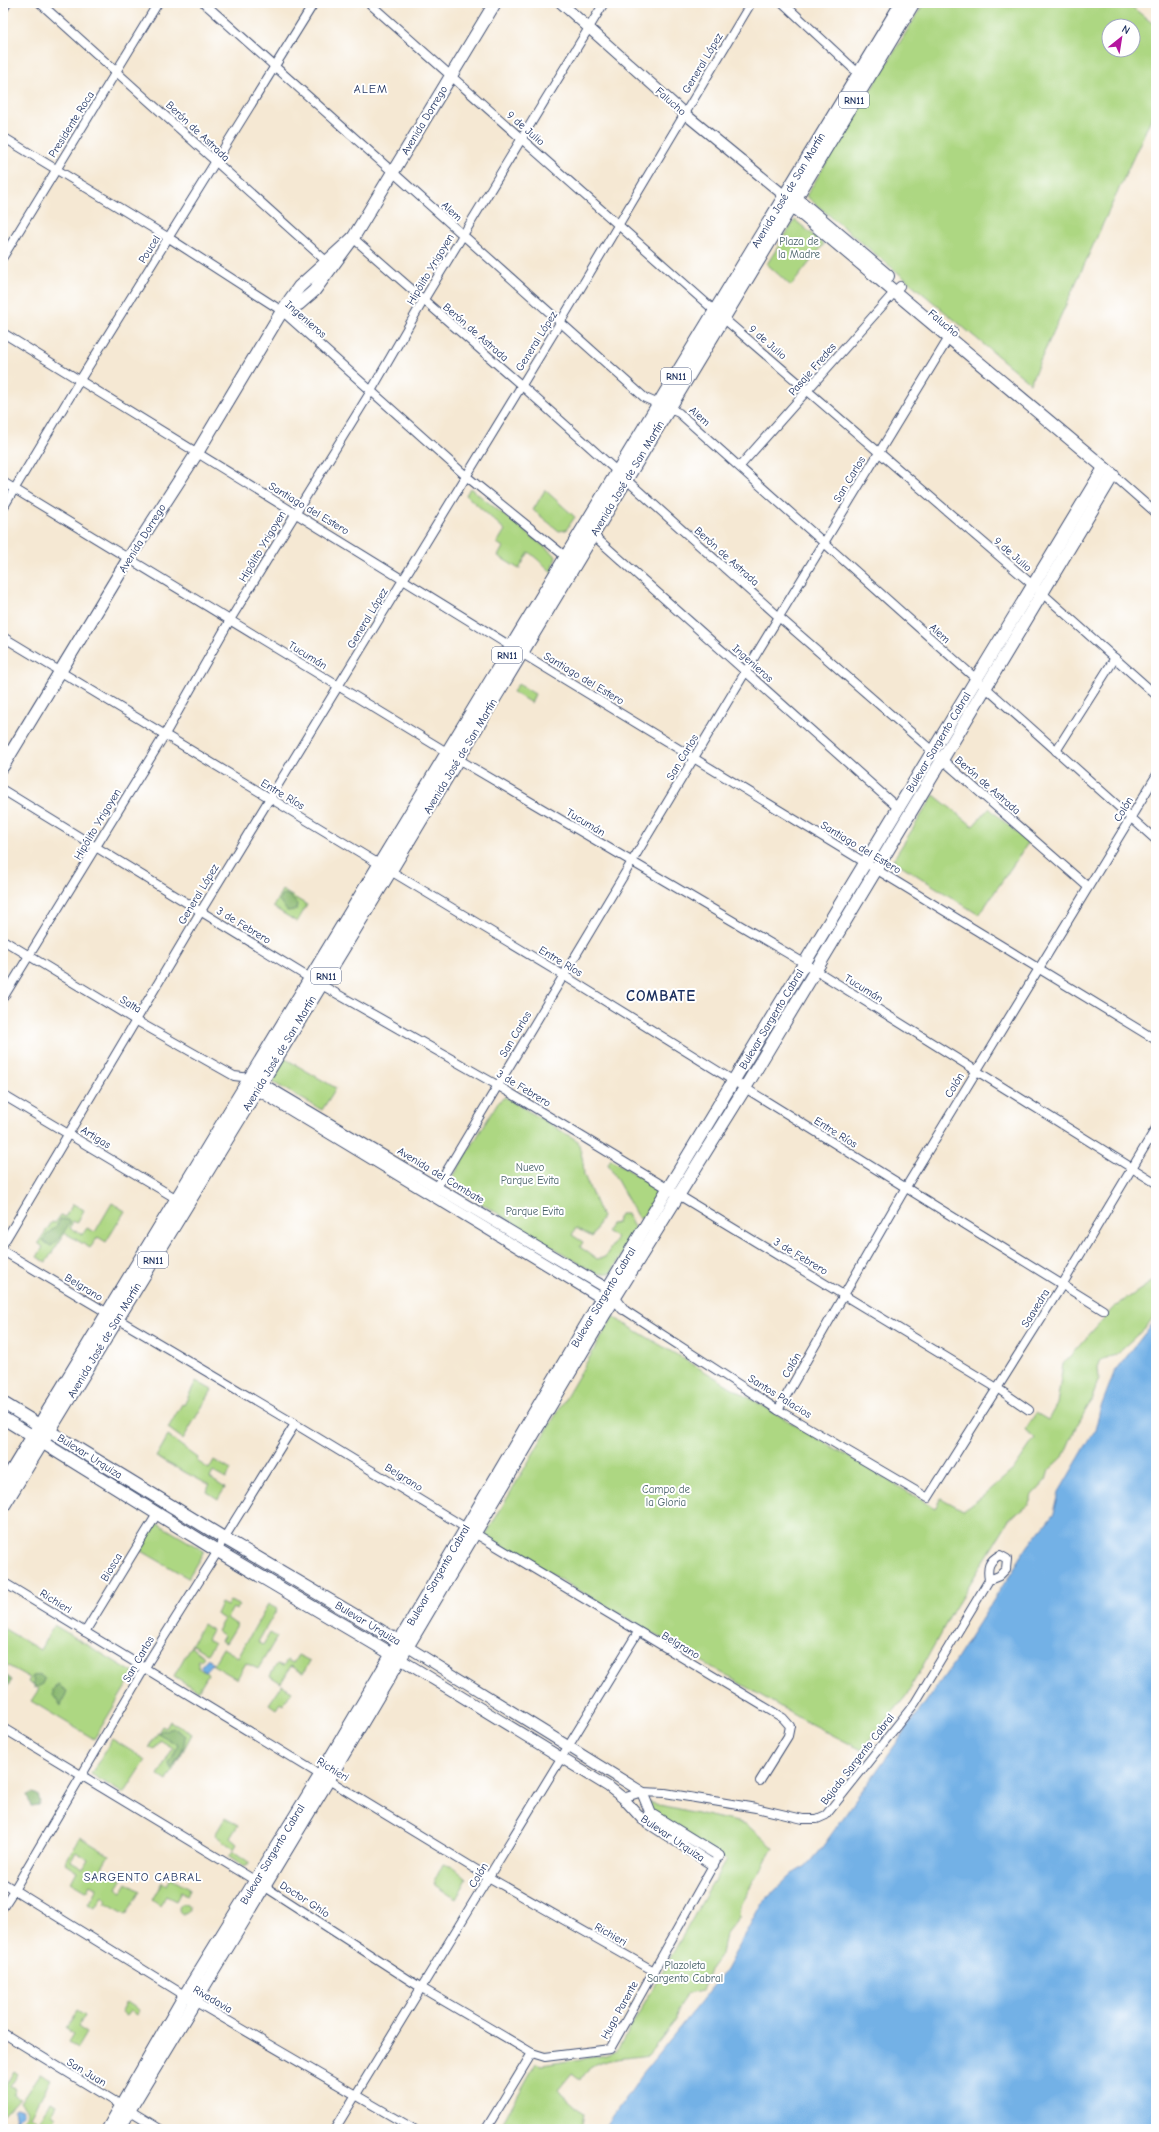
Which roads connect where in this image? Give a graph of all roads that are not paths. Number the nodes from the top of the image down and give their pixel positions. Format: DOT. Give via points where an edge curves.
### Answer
graph roads {
  1 [pos="7,3"];
  2 [pos="40,3"];
  3 [pos="158,3"];
  4 [pos="204,3"];
  5 [pos="314,3"];
  6 [pos="369,3"];
  7 [pos="495,3"];
  8 [pos="561,3"];
  9 [pos="604,3"];
  10 [pos="751,3"];
  11 [pos="783,3"];
  12 [pos="902,3"];
  13 [pos="913,3"];
  14 [pos="3,10"];
  15 [pos="588,28"];
  16 [pos="275,67"];
  17 [pos="116,72"];
  18 [pos="859,74"];
  19 [pos="451,76"];
  20 [pos="685,114"];
  21 [pos="3,137"];
  22 [pos="521,139"];
  23 [pos="216,163"];
  24 [pos="56,170"];
  25 [pos="393,172"];
  26 [pos="790,200"];
  27 [pos="619,224"];
  28 [pos="463,236"];
  29 [pos="169,238"];
  30 [pos="353,238"];
  31 [pos="3,257"];
  32 [pos="326,262"];
  33 [pos="322,281"];
  34 [pos="897,289"];
  35 [pos="423,301"];
  36 [pos="282,311"];
  37 [pos="719,314"];
  38 [pos="561,321"];
  39 [pos="3,333"];
  40 [pos="951,335"];
  41 [pos="80,380"];
  42 [pos="521,385"];
  43 [pos="371,391"];
  44 [pos="808,391"];
  45 [pos="663,407"];
  46 [pos="197,453"];
  47 [pos="878,453"];
  48 [pos="740,466"];
  49 [pos="1104,468"];
  50 [pos="466,476"];
  51 [pos="621,476"];
  52 [pos="3,482"];
  53 [pos="15,489"];
  54 [pos="3,508"];
  55 [pos="295,513"];
  56 [pos="1156,513"];
  57 [pos="593,535"];
  58 [pos="823,544"];
  59 [pos="566,557"];
  60 [pos="129,558"];
  61 [pos="404,579"];
  62 [pos="1038,589"];
  63 [pos="778,617"];
  64 [pos="230,620"];
  65 [pos="3,637"];
  66 [pos="517,650"];
  67 [pos="1115,658"];
  68 [pos="746,670"];
  69 [pos="60,672"];
  70 [pos="976,679"];
  71 [pos="338,686"];
  72 [pos="986,688"];
  73 [pos="1156,695"];
  74 [pos="164,736"];
  75 [pos="1056,751"];
  76 [pos="932,752"];
  77 [pos="453,756"];
  78 [pos="694,758"];
  79 [pos="942,760"];
  80 [pos="3,766"];
  81 [pos="1156,776"];
  82 [pos="3,790"];
  83 [pos="270,799"];
  84 [pos="898,808"];
  85 [pos="1131,818"];
  86 [pos="1156,840"];
  87 [pos="96,847"];
  88 [pos="632,861"];
  89 [pos="866,862"];
  90 [pos="385,868"];
  91 [pos="876,869"];
  92 [pos="1088,887"];
  93 [pos="201,911"];
  94 [pos="3,940"];
  95 [pos="29,956"];
  96 [pos="804,963"];
  97 [pos="1038,967"];
  98 [pos="816,970"];
  99 [pos="563,975"];
  100 [pos="316,981"];
  101 [pos="3,998"];
  102 [pos="136,1020"];
  103 [pos="1156,1040"];
  104 [pos="975,1071"];
  105 [pos="733,1081"];
  106 [pos="254,1083"];
  107 [pos="498,1085"];
  108 [pos="744,1088"];
  109 [pos="3,1095"];
  110 [pos="1156,1128"];
  111 [pos="69,1135"];
  112 [pos="1130,1168"];
  113 [pos="1156,1183"];
  114 [pos="906,1187"];
  115 [pos="434,1191"];
  116 [pos="673,1192"];
  117 [pos="177,1199"];
  118 [pos="3,1244"];
  119 [pos="3,1251"];
  120 [pos="1062,1285"];
  121 [pos="843,1295"];
  122 [pos="609,1297"];
  123 [pos="623,1309"];
  124 [pos="1103,1310"];
  125 [pos="112,1317"];
  126 [pos="997,1388"];
  127 [pos="3,1403"];
  128 [pos="778,1410"];
  129 [pos="1029,1410"];
  130 [pos="3,1418"];
  131 [pos="295,1424"];
  132 [pos="45,1428"];
  133 [pos="38,1439"];
  134 [pos="3,1486"];
  135 [pos="928,1498"];
  136 [pos="3,1506"];
  137 [pos="157,1514"];
  138 [pos="470,1531"];
  139 [pos="225,1538"];
  140 [pos="218,1551"];
  141 [pos="989,1580"];
  142 [pos="3,1582"];
  143 [pos="85,1632"];
  144 [pos="638,1632"];
  145 [pos="403,1644"];
  146 [pos="396,1656"];
  147 [pos="145,1669"];
  148 [pos="3,1728"];
  149 [pos="570,1746"];
  150 [pos="562,1759"];
  151 [pos="82,1776"];
  152 [pos="325,1776"];
  153 [pos="760,1781"];
  154 [pos="642,1792"];
  155 [pos="623,1798"];
  156 [pos="719,1856"];
  157 [pos="713,1865"];
  158 [pos="490,1878"];
  159 [pos="3,1883"];
  160 [pos="260,1883"];
  161 [pos="14,1890"];
  162 [pos="3,1906"];
  163 [pos="654,1971"];
  164 [pos="420,1987"];
  165 [pos="185,1995"];
  166 [pos="196,2002"];
  167 [pos="3,2033"];
  168 [pos="532,2052"];
  169 [pos="355,2095"];
  170 [pos="126,2108"];
  171 [pos="108,2129"];
  172 [pos="118,2129"];
  173 [pos="160,2129"];
  174 [pos="335,2129"];
  175 [pos="414,2129"];
  176 [pos="486,2129"];
  1 -- 14 [label="street"];
  2 -- 17 [label="street, Berón de Astrada"];
  3 -- 17 [label="street, Presidente Roca"];
  4 -- 16 [label="street, Alem"];
  5 -- 16 [label="street, Poucel"];
  6 -- 19 [label="street, 9 de Julio"];
  7 -- 19 [label="main road, Avenida Dorrego"];
  8 -- 15 [label="street, Falucho"];
  9 -- 15 [label="street, Hipólito Yrigoyen"];
  10 -- 20 [label="street, General López"];
  11 -- 18 [label="street"];
  12 -- 18 [label="main road, Avenida José de San Martín / RN11"];
  13 -- 26 [label="main road, Avenida José de San Martín / RN11"];
  15 -- 20 [label="street, Falucho"];
  15 -- 22 [label="street, Hipólito Yrigoyen"];
  16 -- 23 [label="street, Poucel"];
  16 -- 25 [label="street, Alem"];
  17 -- 23 [label="street, Berón de Astrada"];
  17 -- 24 [label="street, Presidente Roca"];
  18 -- 26 [label="main road, Avenida José de San Martín / RN11"];
  19 -- 22 [label="street, 9 de Julio"];
  19 -- 25 [label="main road, Avenida Dorrego"];
  20 -- 26 [label="street, Falucho"];
  20 -- 27 [label="street, General López"];
  21 -- 24 [label="street, Ingenieros"];
  22 -- 27 [label="street, 9 de Julio"];
  22 -- 28 [label="street, Hipólito Yrigoyen"];
  23 -- 29 [label="street, Poucel"];
  23 -- 32 [label="street, Berón de Astrada"];
  24 -- 29 [label="street, Ingenieros"];
  24 -- 31 [label="street, Presidente Roca"];
  25 -- 28 [label="street, Alem"];
  25 -- 30 [label="main road, Avenida Dorrego"];
  26 -- 34 [label="main road, Falucho"];
  26 -- 37 [label="main road, Avenida José de San Martín / RN11"];
  27 -- 37 [label="street, 9 de Julio"];
  27 -- 38 [label="street, General López"];
  28 -- 35 [label="street, Hipólito Yrigoyen"];
  28 -- 38 [label="street, Alem"];
  29 -- 36 [label="street, Ingenieros"];
  29 -- 41 [label="street, Poucel"];
  30 -- 32 [label="main road, Avenida Dorrego"];
  30 -- 33 [label="main road, Avenida Dorrego"];
  30 -- 35 [label="street, Berón de Astrada"];
  32 -- 33 [label="street"];
  32 -- 36 [label="main road, Avenida Dorrego" via="299,287"];
  33 -- 36 [label="main road, Avenida Dorrego" via="299,304"];
  34 -- 40 [label="main road, Falucho"];
  34 -- 44 [label="street, Pasaje Fredes"];
  35 -- 42 [label="street, Berón de Astrada"];
  35 -- 43 [label="street, Hipólito Yrigoyen"];
  36 -- 43 [label="street, Ingenieros"];
  36 -- 46 [label="main road, Avenida Dorrego"];
  37 -- 44 [label="street, 9 de Julio"];
  37 -- 45 [label="main road, Avenida José de San Martín / RN11"];
  38 -- 42 [label="street, General López"];
  38 -- 45 [label="street, Alem" via="645,398"];
  39 -- 41 [label="street, Santiago del Estero"];
  40 -- 47 [label="street, San Carlos"];
  40 -- 49 [label="main road, Falucho"];
  41 -- 46 [label="street, Santiago del Estero"];
  41 -- 53 [label="street, Poucel"];
  42 -- 50 [label="street, General López"];
  42 -- 51 [label="street, Berón de Astrada"];
  43 -- 50 [label="street, Ingenieros"];
  43 -- 55 [label="street, Hipólito Yrigoyen"];
  44 -- 47 [label="street, 9 de Julio"];
  44 -- 48 [label="street, Pasaje Fredes"];
  45 -- 48 [label="street, Alem" via="679,413"];
  45 -- 51 [label="main road, Avenida José de San Martín / RN11"];
  46 -- 55 [label="street, Santiago del Estero"];
  46 -- 60 [label="main road, Avenida Dorrego"];
  47 -- 58 [label="street, San Carlos"];
  47 -- 62 [label="street, 9 de Julio"];
  48 -- 58 [label="street, Alem"];
  49 -- 56 [label="street, Falucho"];
  49 -- 62 [label="main road, Bulevar Sargento Cabral"];
  50 -- 59 [label="street, Ingenieros"];
  50 -- 61 [label="street, General López"];
  51 -- 57 [label="main road, Avenida José de San Martín / RN11"];
  51 -- 59 [label="main road, Avenida José de San Martín / RN11"];
  51 -- 63 [label="street, Berón de Astrada"];
  52 -- 53 [label="street, Tucumán"];
  53 -- 54 [label="street, Poucel"];
  53 -- 60 [label="street, Tucumán"];
  55 -- 61 [label="street, Santiago del Estero"];
  55 -- 64 [label="street, Hipólito Yrigoyen"];
  57 -- 66 [label="main road, Avenida José de San Martín / RN11"];
  57 -- 68 [label="street, Ingenieros"];
  58 -- 63 [label="street, San Carlos"];
  58 -- 70 [label="street, Alem"];
  59 -- 66 [label="main road, Avenida José de San Martín / RN11"];
  60 -- 64 [label="street, Tucumán"];
  60 -- 69 [label="main road, Avenida Dorrego"];
  61 -- 66 [label="street, Santiago del Estero"];
  61 -- 71 [label="street, General López"];
  62 -- 67 [label="street, 9 de Julio"];
  62 -- 70 [label="main road, Bulevar Sargento Cabral"];
  62 -- 72 [label="main road, Bulevar Sargento Cabral"];
  63 -- 68 [label="street, San Carlos"];
  63 -- 76 [label="street, Berón de Astrada"];
  64 -- 71 [label="street, Tucumán"];
  64 -- 74 [label="street, Hipólito Yrigoyen"];
  65 -- 69 [label="street, Entre Ríos"];
  66 -- 77 [label="main road, Avenida José de San Martín / RN11"];
  66 -- 78 [label="street, Santiago del Estero"];
  67 -- 73 [label="street, 9 de Julio"];
  67 -- 75 [label="street"];
  68 -- 78 [label="street, San Carlos"];
  68 -- 84 [label="street, Ingenieros"];
  69 -- 74 [label="street, Entre Ríos"];
  69 -- 80 [label="main road, Avenida Dorrego"];
  70 -- 72 [label="street, Alem"];
  70 -- 76 [label="main road, Bulevar Sargento Cabral"];
  71 -- 77 [label="street, Tucumán"];
  71 -- 83 [label="street, General López"];
  72 -- 75 [label="street, Alem"];
  72 -- 79 [label="main road, Bulevar Sargento Cabral"];
  74 -- 83 [label="street, Entre Ríos"];
  74 -- 87 [label="street, Hipólito Yrigoyen"];
  75 -- 85 [label="street, Alem"];
  76 -- 79 [label="street, Berón de Astrada"];
  76 -- 84 [label="main road, Bulevar Sargento Cabral"];
  77 -- 88 [label="street, Tucumán"];
  77 -- 90 [label="main road, Avenida José de San Martín / RN11"];
  78 -- 88 [label="street, San Carlos"];
  78 -- 89 [label="street, Santiago del Estero"];
  79 -- 91 [label="main road, Bulevar Sargento Cabral"];
  79 -- 92 [label="street, Berón de Astrada"];
  81 -- 85 [label="street, Colón"];
  82 -- 87 [label="street, 3 de Febrero"];
  83 -- 90 [label="street, Entre Ríos"];
  83 -- 93 [label="street, General López"];
  84 -- 89 [label="main road, Bulevar Sargento Cabral"];
  85 -- 86 [label="street, Alem"];
  85 -- 92 [label="street, Colón"];
  87 -- 93 [label="street, 3 de Febrero"];
  87 -- 95 [label="street, Hipólito Yrigoyen"];
  88 -- 96 [label="street, Tucumán"];
  88 -- 99 [label="street, San Carlos"];
  89 -- 91 [label="street, Santiago del Estero"];
  89 -- 96 [label="main road, Bulevar Sargento Cabral"];
  90 -- 99 [label="street, Entre Ríos"];
  90 -- 100 [label="main road, Avenida José de San Martín / RN11"];
  91 -- 97 [label="street, Santiago del Estero"];
  91 -- 98 [label="main road, Bulevar Sargento Cabral"];
  92 -- 97 [label="street, Colón"];
  93 -- 100 [label="street, 3 de Febrero"];
  93 -- 102 [label="street, General López"];
  94 -- 95 [label="street, Salta"];
  95 -- 101 [label="street, Hipólito Yrigoyen"];
  95 -- 102 [label="street, Salta"];
  96 -- 98 [label="street, Tucumán"];
  96 -- 105 [label="main road, Bulevar Sargento Cabral"];
  97 -- 103 [label="street, Santiago del Estero"];
  97 -- 104 [label="street, Colón"];
  98 -- 104 [label="street, Tucumán"];
  98 -- 108 [label="main road, Bulevar Sargento Cabral"];
  99 -- 105 [label="street, Entre Ríos"];
  99 -- 107 [label="street, San Carlos"];
  100 -- 106 [label="main road, Avenida José de San Martín / RN11"];
  100 -- 107 [label="street, 3 de Febrero"];
  102 -- 106 [label="street, Salta" via="234,1076"];
  102 -- 111 [label="street, General López"];
  104 -- 112 [label="street, Tucumán"];
  104 -- 114 [label="street, Colón"];
  105 -- 108 [label="street, Entre Ríos"];
  105 -- 116 [label="main road, Bulevar Sargento Cabral"];
  106 -- 115 [label="street, Avenida del Combate"];
  106 -- 117 [label="main road, Avenida José de San Martín / RN11"];
  106 -- 125 [label="main road, Avenida José de San Martín / RN11"];
  107 -- 115 [label="street, San Carlos"];
  107 -- 116 [label="street, 3 de Febrero"];
  108 -- 114 [label="street, Entre Ríos"];
  108 -- 116 [label="main road, Bulevar Sargento Cabral"];
  109 -- 111 [label="street, Artigas"];
  110 -- 112 [label="street, Saavedra"];
  111 -- 117 [label="street, Artigas"];
  111 -- 118 [label="street, General López"];
  112 -- 113 [label="street, Tucumán"];
  112 -- 120 [label="street, Saavedra"];
  114 -- 120 [label="street, Entre Ríos"];
  114 -- 121 [label="street, Colón"];
  115 -- 122 [label="street, Avenida del Combate"];
  116 -- 121 [label="street, 3 de Febrero"];
  116 -- 122 [label="main road, Bulevar Sargento Cabral"];
  117 -- 125 [label="main road, Avenida José de San Martín / RN11"];
  119 -- 125 [label="street, Belgrano"];
  120 -- 124 [label="street, Entre Ríos"];
  120 -- 126 [label="street, Saavedra"];
  121 -- 126 [label="street, 3 de Febrero"];
  121 -- 128 [label="street, Colón"];
  122 -- 123 [label="street, Santos Palacios"];
  122 -- 138 [label="main road, Bulevar Sargento Cabral"];
  123 -- 128 [label="street, Santos Palacios"];
  125 -- 131 [label="street, Belgrano"];
  125 -- 132 [label="main road, Avenida José de San Martín / RN11"];
  126 -- 129 [label="street, 3 de Febrero"];
  126 -- 135 [label="street, Saavedra"];
  127 -- 132 [label="main road, Bulevar Urquiza"];
  128 -- 135 [label="street, Santos Palacios"];
  130 -- 133 [label="main road, Bulevar Urquiza"];
  131 -- 138 [label="street, Belgrano"];
  131 -- 139 [label="street, San Carlos"];
  132 -- 133 [label="main road, Avenida José de San Martín / RN11"];
  132 -- 139 [label="main road, Bulevar Urquiza"];
  133 -- 134 [label="main road, Avenida José de San Martín / RN11"];
  133 -- 136 [label="main road, Avenida José de San Martín / RN11"];
  133 -- 137 [label="main road, Bulevar Urquiza"];
  137 -- 140 [label="main road, Bulevar Urquiza"];
  137 -- 143 [label="street, Biosca"];
  138 -- 144 [label="street, Belgrano"];
  138 -- 145 [label="main road, Bulevar Sargento Cabral"];
  139 -- 140 [label="street, San Carlos"];
  139 -- 145 [label="main road, Bulevar Urquiza"];
  140 -- 146 [label="main road, Bulevar Urquiza"];
  140 -- 147 [label="street, San Carlos"];
  141 -- 154 [label="street, Bajada Sargento Cabral" via="915,1703 826,1815 817,1819 803,1818 665,1792"];
  142 -- 143 [label="street, Richieri"];
  143 -- 147 [label="street, Richieri"];
  144 -- 149 [label="street, Colón"];
  144 -- 153 [label="street, Belgrano" via="783,1718 790,1726 788,1736"];
  145 -- 146 [label="main road, Bulevar Sargento Cabral"];
  145 -- 149 [label="street, Bulevar Urquiza"];
  146 -- 150 [label="street, Bulevar Urquiza"];
  146 -- 152 [label="main road, Bulevar Sargento Cabral"];
  147 -- 151 [label="street, San Carlos"];
  147 -- 152 [label="street, Richieri"];
  148 -- 151 [label="street, Doctor Ghío"];
  149 -- 150 [label="street, Colón"];
  149 -- 154 [label="street, Bulevar Urquiza"];
  150 -- 155 [label="street, Bulevar Urquiza"];
  150 -- 158 [label="street, Colón"];
  151 -- 160 [label="street, Doctor Ghío"];
  151 -- 161 [label="street, San Carlos"];
  152 -- 158 [label="street, Richieri"];
  152 -- 160 [label="main road, Bulevar Sargento Cabral"];
  154 -- 155 [label="street, Bajada Sargento Cabral"];
  154 -- 156 [label="street, Bulevar Urquiza" via="651,1814"];
  155 -- 157 [label="street, Bulevar Urquiza" via="642,1819"];
  156 -- 157 [label="street, Hugo Parente"];
  157 -- 163 [label="street, Hugo Parente"];
  158 -- 163 [label="street, Richieri"];
  158 -- 164 [label="street, Colón"];
  159 -- 161 [label="street, Rivadavia"];
  160 -- 164 [label="street, Doctor Ghío"];
  160 -- 165 [label="main road, Bulevar Sargento Cabral"];
  160 -- 166 [label="main road, Bulevar Sargento Cabral"];
  161 -- 162 [label="street, San Carlos"];
  161 -- 165 [label="street, Rivadavia"];
  163 -- 168 [label="street, Hugo Parente" via="610,2049 545,2057"];
  164 -- 168 [label="street, Doctor Ghío"];
  164 -- 169 [label="street, Colón"];
  165 -- 166 [label="street, Rivadavia"];
  165 -- 170 [label="main road, Bulevar Sargento Cabral"];
  166 -- 169 [label="street, Rivadavia"];
  166 -- 170 [label="main road, Bulevar Sargento Cabral"];
  167 -- 170 [label="street, San Juan"];
  168 -- 176 [label="street"];
  169 -- 174 [label="street, Colón"];
  169 -- 175 [label="street, Rivadavia"];
  170 -- 171 [label="main road, Bulevar Sargento Cabral"];
  170 -- 172 [label="main road, Bulevar Sargento Cabral"];
  170 -- 173 [label="street, San Juan"];
}
